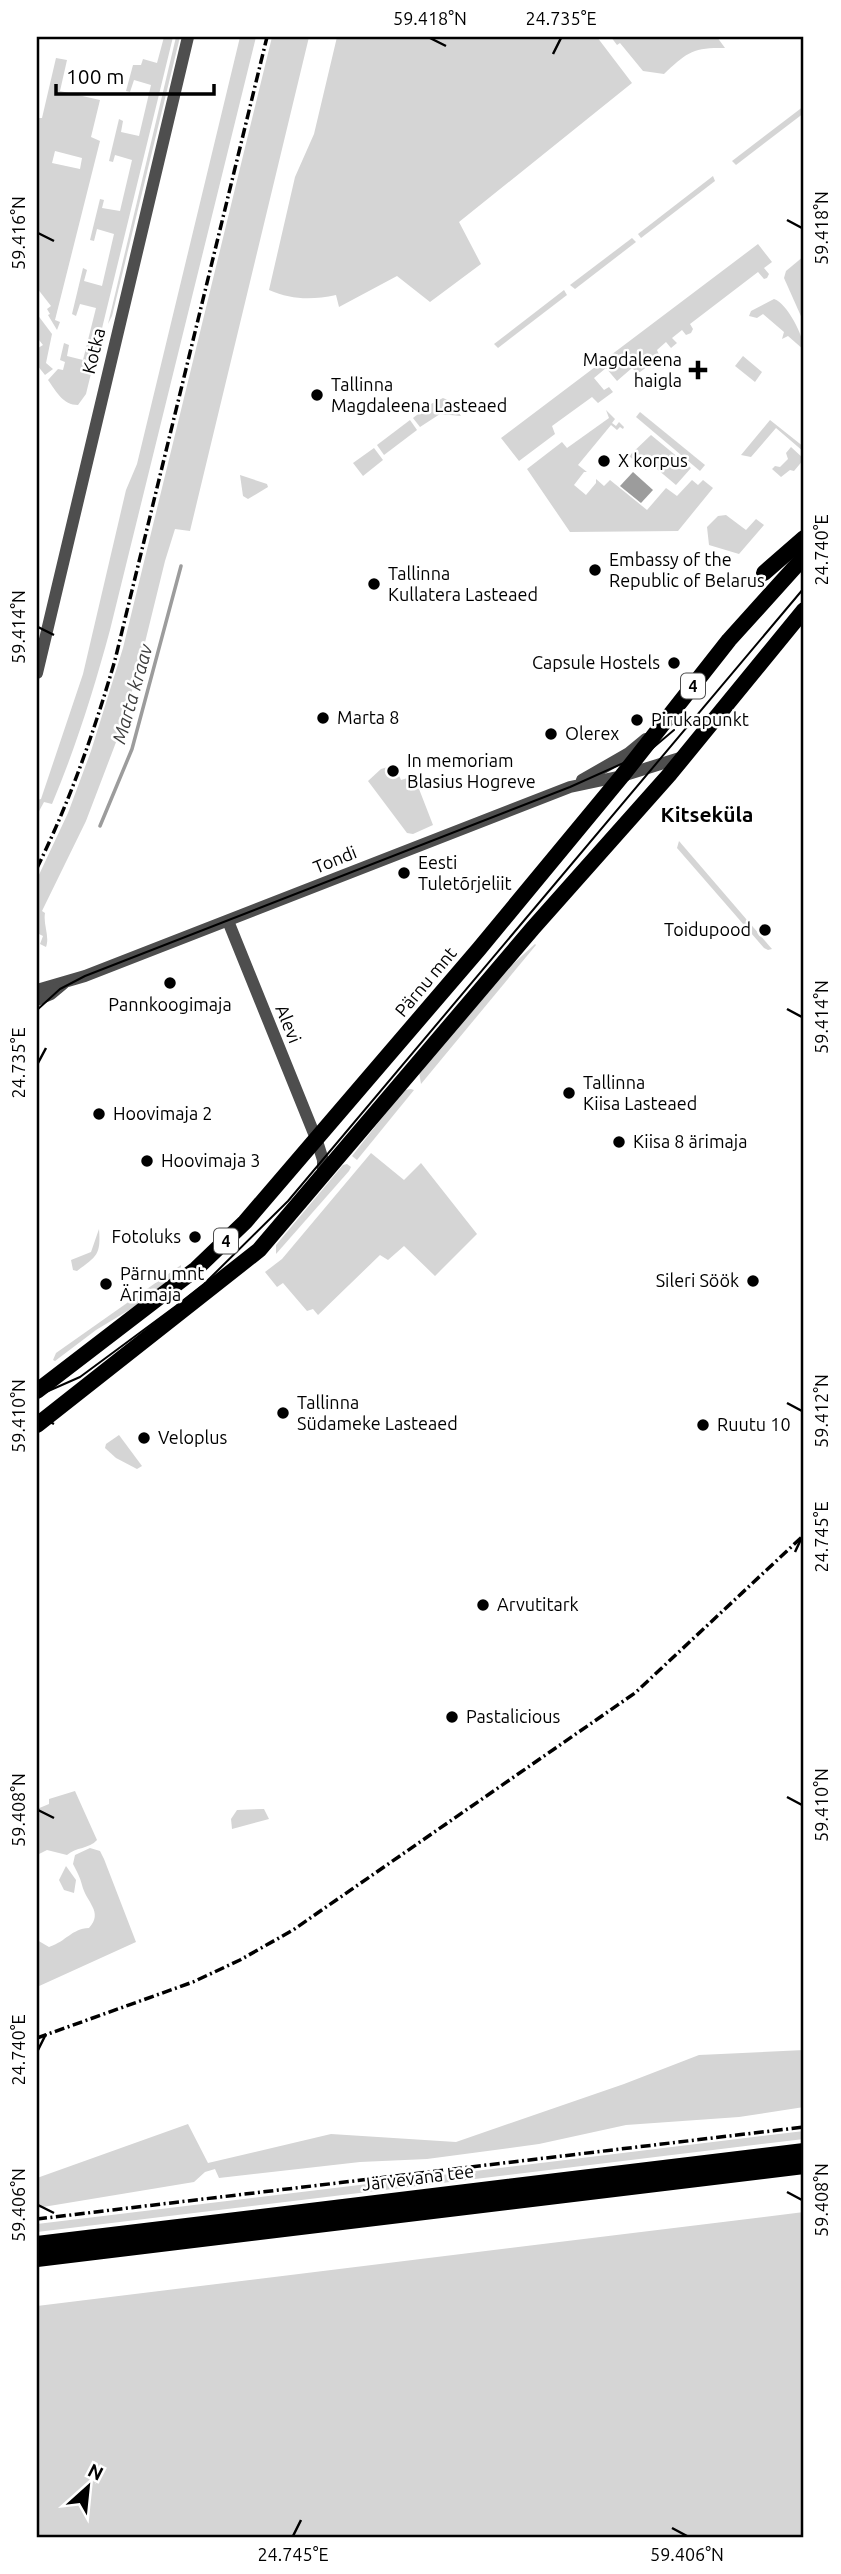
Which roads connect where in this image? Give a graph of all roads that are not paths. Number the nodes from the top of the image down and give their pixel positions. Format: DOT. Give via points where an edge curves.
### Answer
graph roads {
  1 [pos="188,37"];
  2 [pos="804,538"];
  3 [pos="804,556"];
  4 [pos="764,573"];
  5 [pos="804,610"];
  6 [pos="37,673"];
  7 [pos="655,732"];
  8 [pos="683,757"];
  9 [pos="622,776"];
  10 [pos="570,787"];
  11 [pos="228,921"];
  12 [pos="63,983"];
  13 [pos="37,990"];
  14 [pos="37,1000"];
  15 [pos="317,1141"];
  16 [pos="323,1176"];
  17 [pos="37,1391"];
  18 [pos="37,1425"];
  19 [pos="804,2151"];
  20 [pos="804,2166"];
  21 [pos="37,2244"];
  22 [pos="37,2259"];
  1 -- 6 [label="street, Kotka"];
  2 -- 4 [label="main road"];
  3 -- 7 [label="main road, Pärnu mnt / 4"];
  5 -- 8 [label="main road, 4"];
  7 -- 9 [label="main road, Pärnu mnt / 4"];
  7 -- 10 [label="street" via="629,753"];
  8 -- 9 [label="street, Tondi"];
  8 -- 16 [label="main road, 4"];
  9 -- 10 [label="street, Tondi"];
  9 -- 15 [label="main road, Pärnu mnt / 4"];
  10 -- 11 [label="street, Tondi"];
  11 -- 12 [label="street, Tondi"];
  11 -- 15 [label="street, Alevi"];
  12 -- 13 [label="street, Tondi"];
  12 -- 14 [label="street, Tondi"];
  15 -- 16 [label="street, Alevi"];
  15 -- 17 [label="main road, Pärnu mnt / 4" via="246,1222 196,1269"];
  16 -- 18 [label="main road, 4" via="259,1250"];
  19 -- 21 [label="main road, Järvevana tee"];
  20 -- 22 [label="main road, Järvevana tee"];
}
